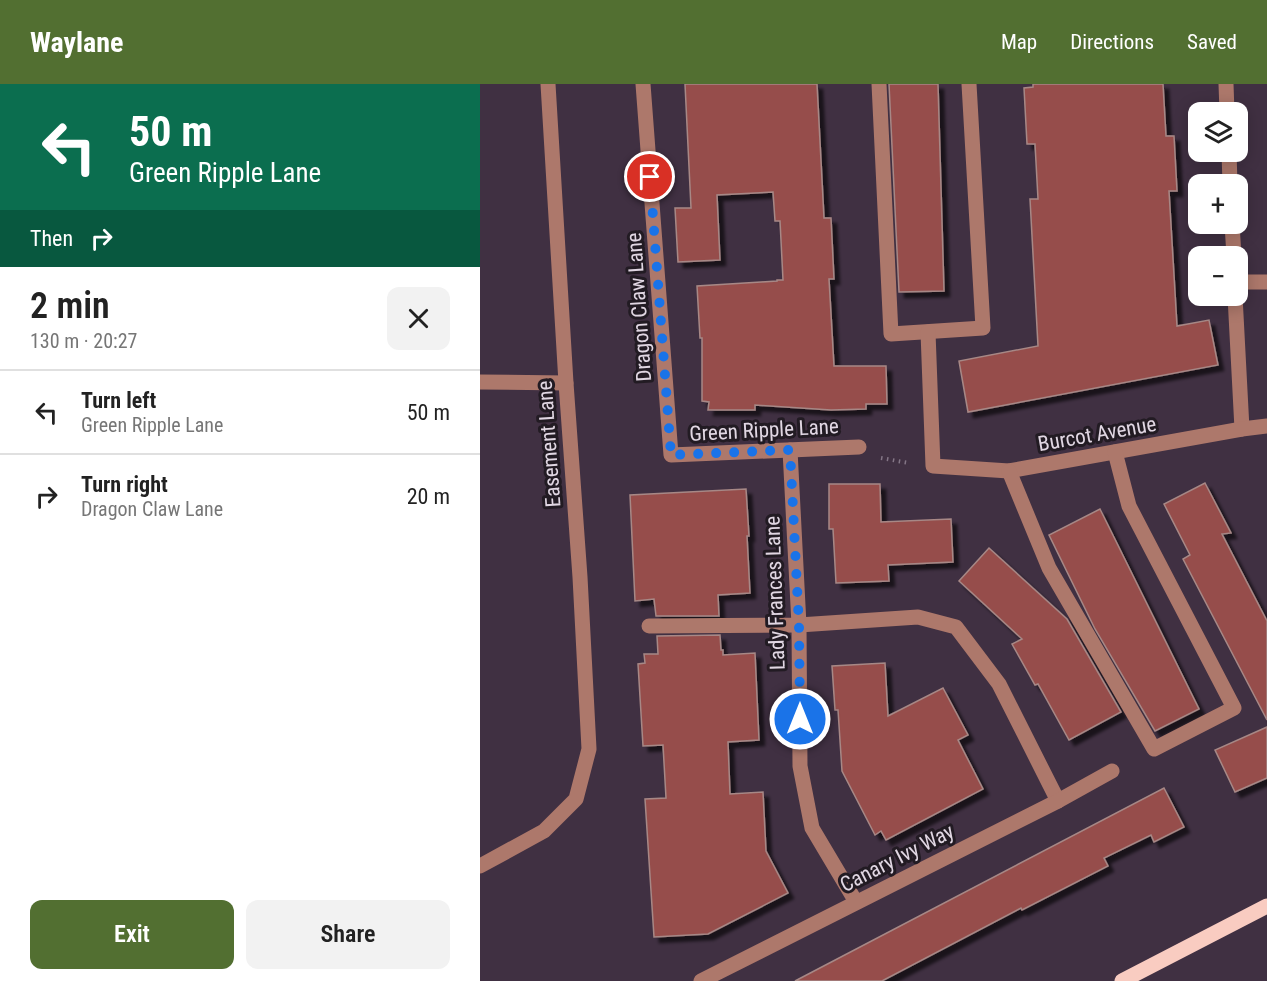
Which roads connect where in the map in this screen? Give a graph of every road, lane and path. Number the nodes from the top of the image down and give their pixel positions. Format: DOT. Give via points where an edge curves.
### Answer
graph roads {
  1 [pos="548,84"];
  2 [pos="643,84"];
  3 [pos="879,84"];
  4 [pos="969,84"];
  5 [pos="1226,84"];
  6 [pos="1227,102"];
  7 [pos="1248,282"];
  8 [pos="1267,282"];
  9 [pos="1236,306"];
  10 [pos="928,332"];
  11 [pos="480,382"];
  12 [pos="566,383"];
  13 [pos="1267,426"];
  14 [pos="1242,429"];
  15 [pos="859,447"];
  16 [pos="790,450"];
  17 [pos="1115,452"];
  18 [pos="671,455"];
  19 [pos="933,466"];
  20 [pos="1010,471"];
  21 [pos="799,625"];
  22 [pos="649,626"];
  23 [pos="1112,771"];
  24 [pos="1058,801"];
  25 [pos="480,866"];
  26 [pos="856,902"];
  27 [pos="1267,906"];
  28 [pos="701,981"];
  29 [pos="1122,981"];
  1 -- 12 [label="street, Easement Lane"];
  2 -- 18 [label="street, Dragon Claw Lane"];
  3 -- 10 [label="street" via="891,334"];
  4 -- 10 [label="street" via="983,328"];
  5 -- 6 [label="street"];
  7 -- 8 [label="street"];
  9 -- 14 [label="street"];
  10 -- 19 [label="street"];
  11 -- 12 [label="street"];
  12 -- 25 [label="street, Easement Lane" via="589,749 576,799 544,831"];
  13 -- 14 [label="street, Burcot Avenue"];
  14 -- 17 [label="street, Burcot Avenue"];
  15 -- 16 [label="street, Green Ripple Lane"];
  15 -- 19 [label="path" via="882,459"];
  16 -- 18 [label="street, Green Ripple Lane"];
  16 -- 21 [label="street, Lady Frances Lane"];
  17 -- 20 [label="street, Burcot Avenue"];
  17 -- 20 [label="street" via="1129,506 1234,708 1154,749 1049,568"];
  19 -- 20 [label="street, Burcot Avenue"];
  21 -- 22 [label="street"];
  21 -- 24 [label="street" via="918,617 956,627 999,684"];
  21 -- 26 [label="street, Lady Frances Lane" via="800,766 812,828"];
  23 -- 24 [label="street, Canary Ivy Way"];
  24 -- 26 [label="street, Canary Ivy Way"];
  26 -- 28 [label="street, Canary Ivy Way"];
  27 -- 29 [label="main road"];
}
